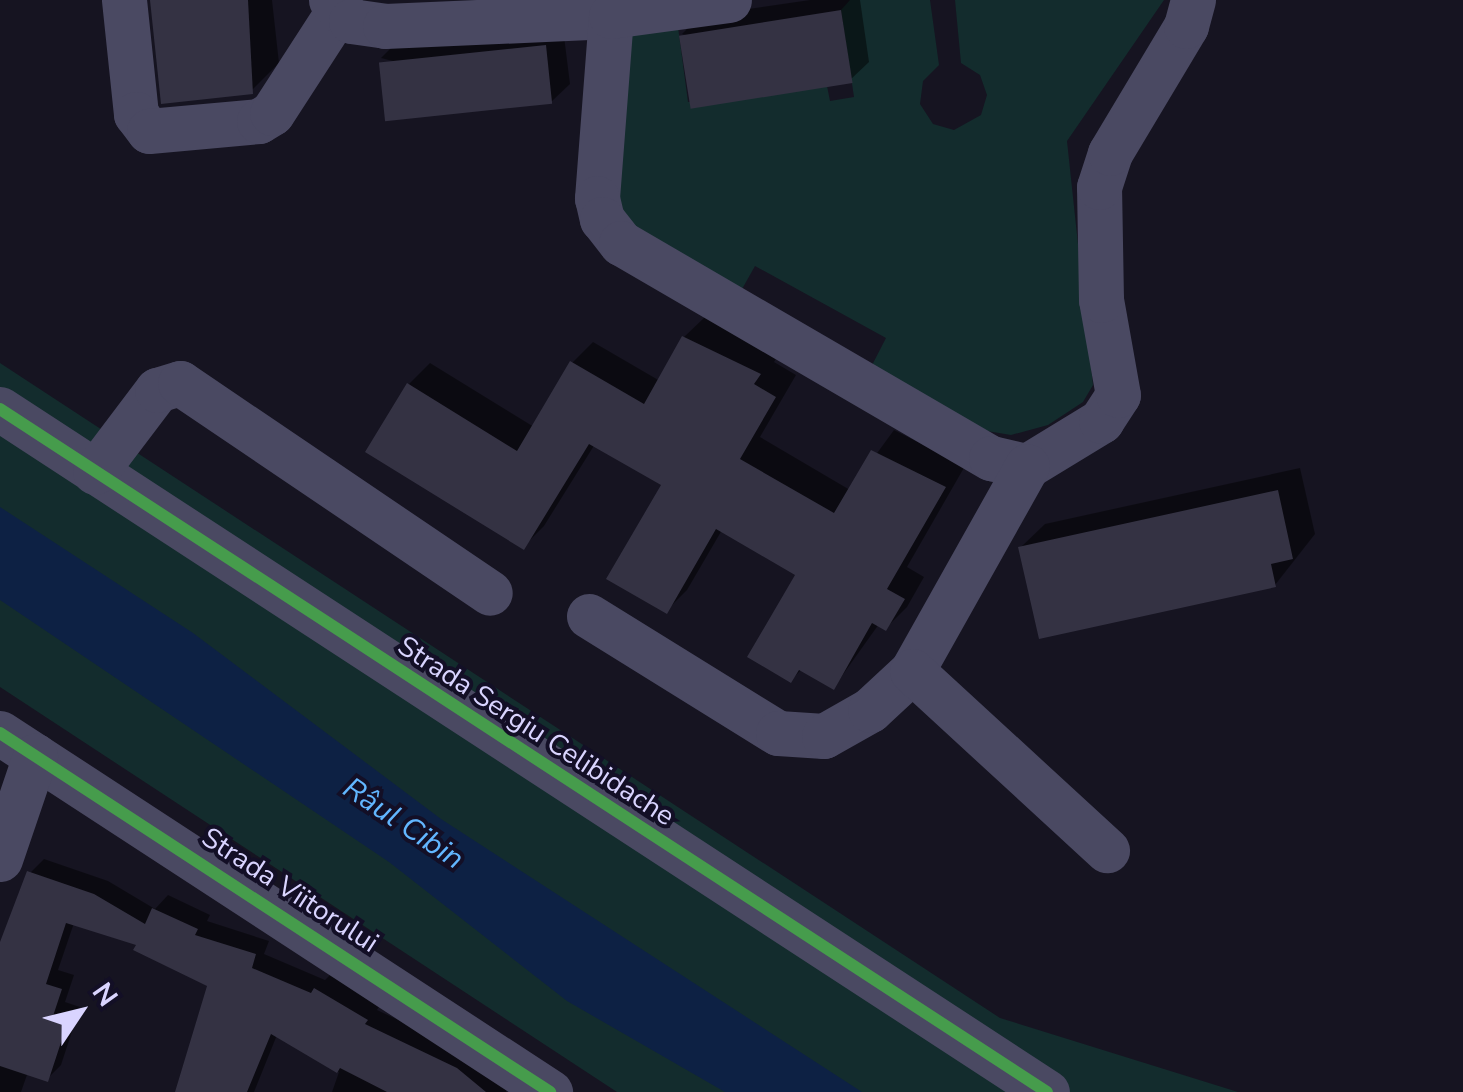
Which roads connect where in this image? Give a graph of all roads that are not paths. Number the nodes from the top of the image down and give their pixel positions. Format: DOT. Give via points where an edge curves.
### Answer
graph roads {
  1 [pos="124,0"];
  2 [pos="729,0"];
  3 [pos="1193,0"];
  4 [pos="334,5"];
  5 [pos="625,10"];
  6 [pos="0,409"];
  7 [pos="1027,466"];
  8 [pos="95,472"];
  9 [pos="490,593"];
  10 [pos="589,616"];
  11 [pos="912,672"];
  12 [pos="18,744"];
  13 [pos="1107,850"];
  14 [pos="0,859"];
  15 [pos="550,1092"];
  16 [pos="1047,1092"];
  1 -- 4 [label="street" via="136,114 150,130 260,120 272,112"];
  2 -- 5 [label="street"];
  3 -- 7 [label="street" via="1186,26 1110,154 1100,187 1101,300 1118,395 1101,421"];
  4 -- 5 [label="street" via="351,21 385,26"];
  5 -- 7 [label="street" via="597,198 602,219 621,243 991,458"];
  6 -- 8 [label="street, Strada Sergiu Celibidache"];
  7 -- 11 [label="street"];
  8 -- 9 [label="street" via="157,390 180,383"];
  8 -- 16 [label="street, Strada Sergiu Celibidache"];
  10 -- 11 [label="street" via="778,734 802,738 846,726"];
  11 -- 13 [label="street"];
  12 -- 14 [label="street"];
  12 -- 15 [label="street, Strada Viitorului"];
}
